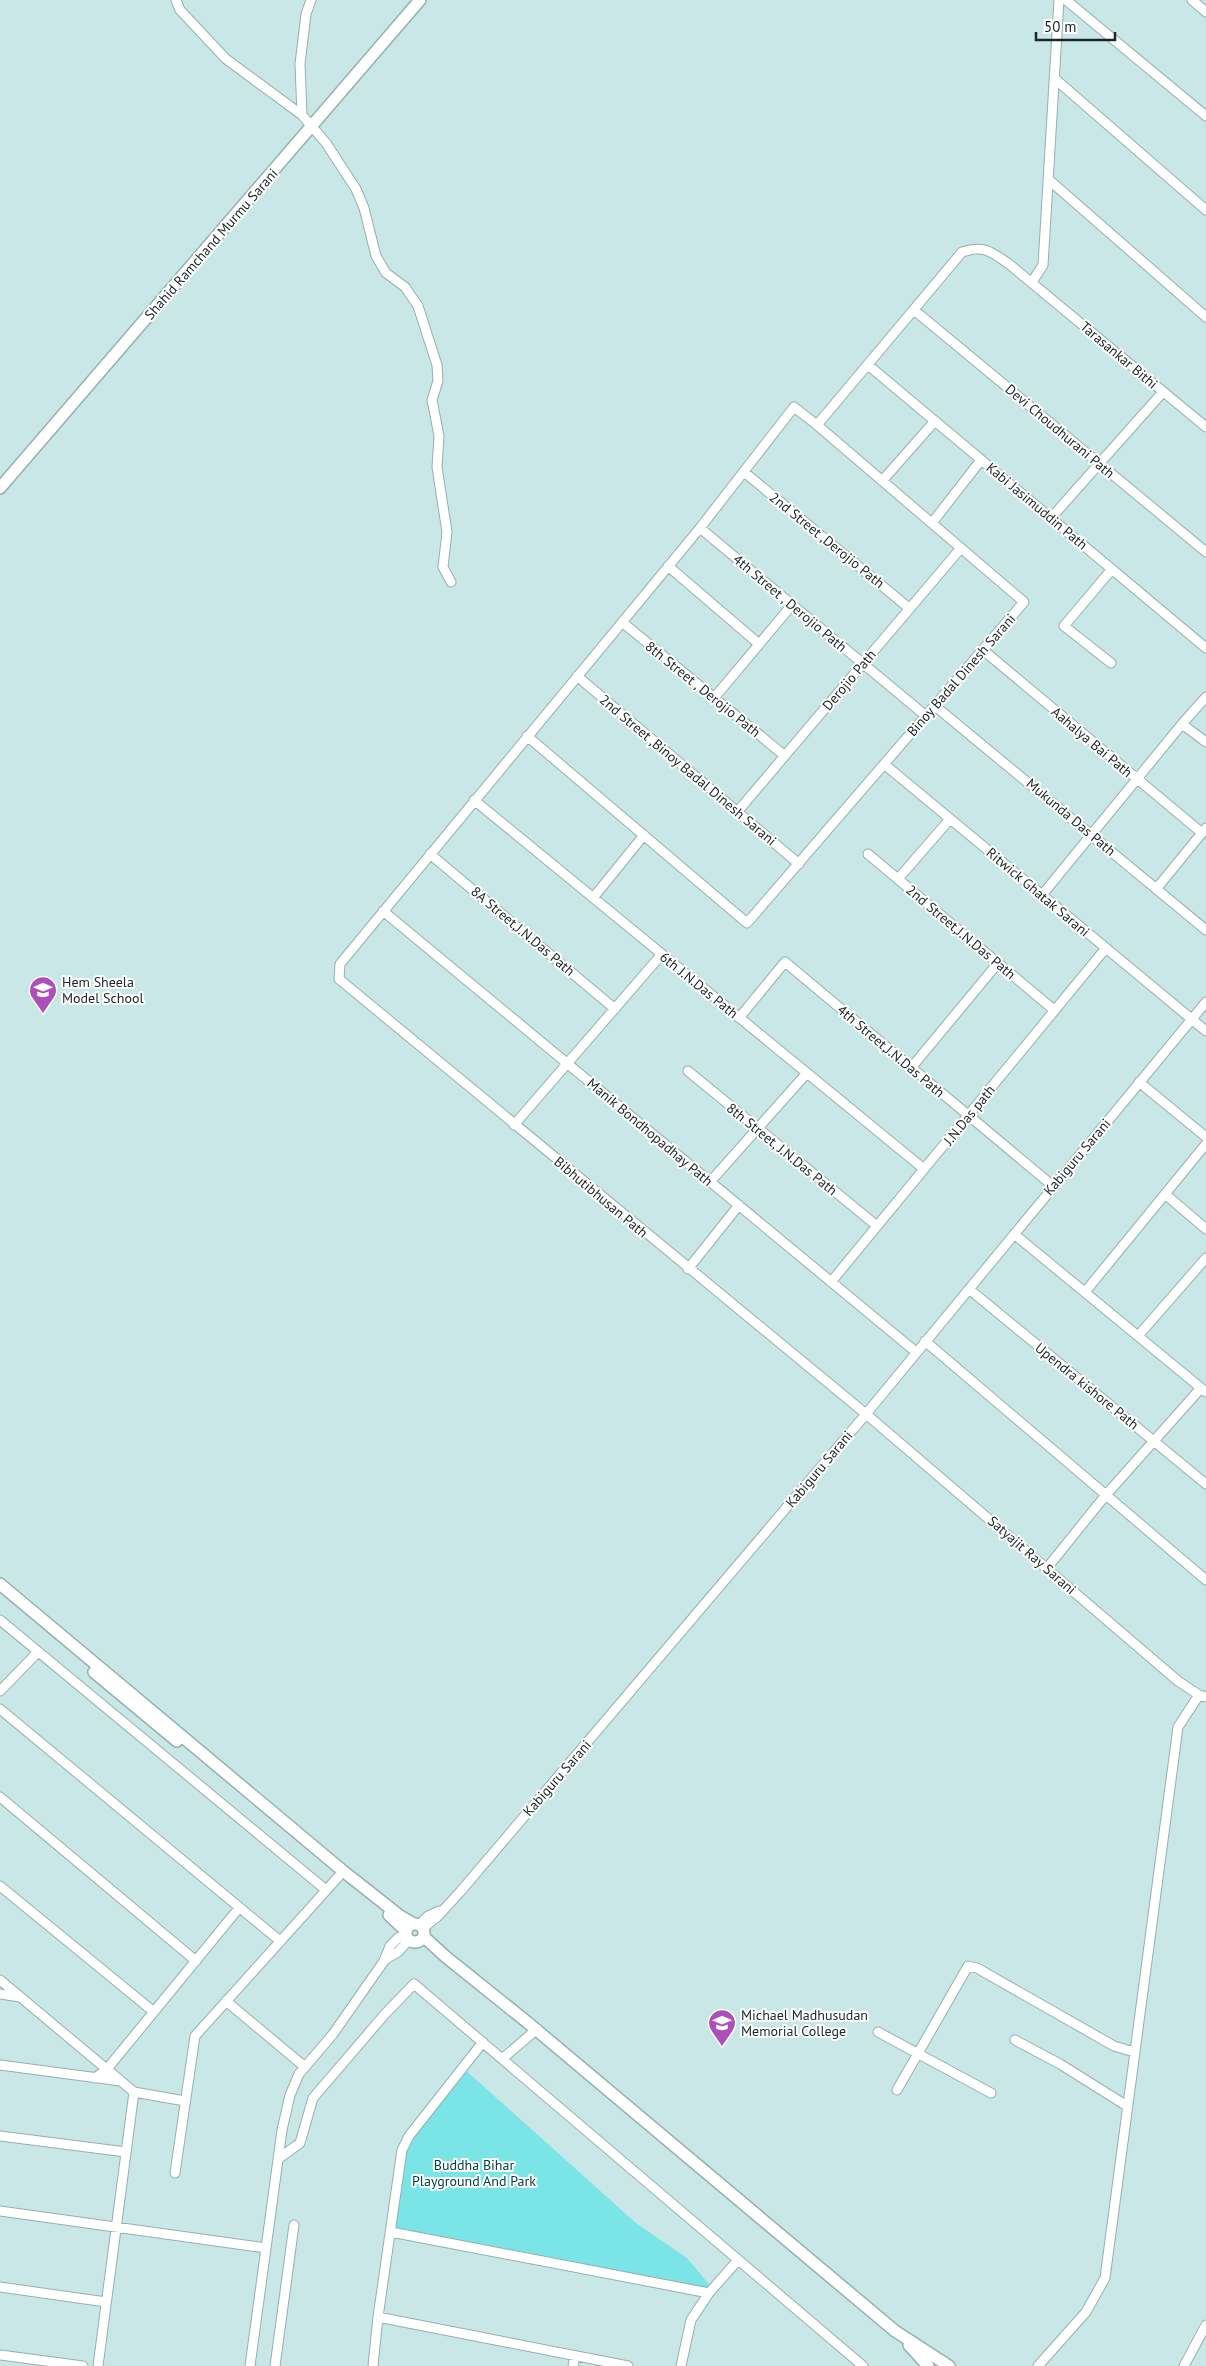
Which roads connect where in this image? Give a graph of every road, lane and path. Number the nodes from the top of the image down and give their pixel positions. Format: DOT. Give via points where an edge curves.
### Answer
graph roads {
  1 [pos="176,0"];
  2 [pos="311,0"];
  3 [pos="420,0"];
  4 [pos="1059,0"];
  5 [pos="1066,0"];
  6 [pos="1192,0"];
  7 [pos="1206,12"];
  8 [pos="1054,78"];
  9 [pos="302,116"];
  10 [pos="1206,116"];
  11 [pos="311,127"];
  12 [pos="1048,179"];
  13 [pos="1206,210"];
  14 [pos="1032,282"];
  15 [pos="914,310"];
  16 [pos="1206,317"];
  17 [pos="868,365"];
  18 [pos="1163,392"];
  19 [pos="935,421"];
  20 [pos="817,425"];
  21 [pos="1206,427"];
  22 [pos="981,460"];
  23 [pos="1100,464"];
  24 [pos="744,472"];
  25 [pos="882,481"];
  26 [pos="0,488"];
  27 [pos="1051,518"];
  28 [pos="932,523"];
  29 [pos="700,528"];
  30 [pos="961,548"];
  31 [pos="1206,552"];
  32 [pos="668,566"];
  33 [pos="1112,569"];
  34 [pos="451,582"];
  35 [pos="792,605"];
  36 [pos="910,608"];
  37 [pos="622,622"];
  38 [pos="759,644"];
  39 [pos="1206,648"];
  40 [pos="983,650"];
  41 [pos="1111,663"];
  42 [pos="863,664"];
  43 [pos="577,676"];
  44 [pos="1206,697"];
  45 [pos="714,698"];
  46 [pos="935,706"];
  47 [pos="926,716"];
  48 [pos="1182,724"];
  49 [pos="527,736"];
  50 [pos="1206,742"];
  51 [pos="785,756"];
  52 [pos="884,764"];
  53 [pos="1137,779"];
  54 [pos="474,800"];
  55 [pos="738,812"];
  56 [pos="950,819"];
  57 [pos="1204,830"];
  58 [pos="1092,834"];
  59 [pos="644,835"];
  60 [pos="430,854"];
  61 [pos="868,854"];
  62 [pos="799,864"];
  63 [pos="898,879"];
  64 [pos="1157,888"];
  65 [pos="1042,895"];
  66 [pos="593,898"];
  67 [pos="383,911"];
  68 [pos="1206,930"];
  69 [pos="1106,948"];
  70 [pos="662,954"];
  71 [pos="998,963"];
  72 [pos="1206,1002"];
  73 [pos="615,1009"];
  74 [pos="1054,1010"];
  75 [pos="739,1018"];
  76 [pos="1191,1019"];
  77 [pos="1206,1032"];
  78 [pos="567,1063"];
  79 [pos="911,1068"];
  80 [pos="688,1071"];
  81 [pos="807,1073"];
  82 [pos="1139,1082"];
  83 [pos="968,1116"];
  84 [pos="514,1125"];
  85 [pos="758,1128"];
  86 [pos="1206,1138"];
  87 [pos="1206,1144"];
  88 [pos="924,1169"];
  89 [pos="710,1182"];
  90 [pos="1053,1186"];
  91 [pos="1165,1194"];
  92 [pos="739,1205"];
  93 [pos="877,1226"];
  94 [pos="1206,1229"];
  95 [pos="1014,1234"];
  96 [pos="1206,1258"];
  97 [pos="688,1269"];
  98 [pos="832,1282"];
  99 [pos="968,1289"];
  100 [pos="1085,1292"];
  101 [pos="1138,1336"];
  102 [pos="925,1341"];
  103 [pos="916,1352"];
  104 [pos="1203,1390"];
  105 [pos="866,1414"];
  106 [pos="1155,1442"];
  107 [pos="1206,1484"];
  108 [pos="1105,1496"];
  109 [pos="1048,1568"];
  110 [pos="1206,1580"];
  111 [pos="0,1584"];
  112 [pos="0,1594"];
  113 [pos="0,1620"];
  114 [pos="38,1652"];
  115 [pos="0,1691"];
  116 [pos="1202,1696"];
  117 [pos="0,1709"];
  118 [pos="0,1797"];
  119 [pos="339,1876"];
  120 [pos="0,1886"];
  121 [pos="326,1890"];
  122 [pos="239,1908"];
  123 [pos="415,1933"];
  124 [pos="280,1941"];
  125 [pos="196,1961"];
  126 [pos="0,1980"];
  127 [pos="0,1994"];
  128 [pos="21,1997"];
  129 [pos="226,2001"];
  130 [pos="154,2012"];
  131 [pos="537,2030"];
  132 [pos="878,2032"];
  133 [pos="1015,2040"];
  134 [pos="483,2042"];
  135 [pos="1134,2052"];
  136 [pos="919,2054"];
  137 [pos="502,2059"];
  138 [pos="0,2065"];
  139 [pos="305,2067"];
  140 [pos="107,2069"];
  141 [pos="95,2078"];
  142 [pos="121,2081"];
  143 [pos="897,2090"];
  144 [pos="134,2092"];
  145 [pos="991,2093"];
  146 [pos="186,2101"];
  147 [pos="1127,2106"];
  148 [pos="0,2136"];
  149 [pos="126,2152"];
  150 [pos="278,2158"];
  151 [pos="175,2173"];
  152 [pos="0,2211"];
  153 [pos="294,2225"];
  154 [pos="116,2227"];
  155 [pos="391,2232"];
  156 [pos="266,2248"];
  157 [pos="738,2260"];
  158 [pos="0,2288"];
  159 [pos="709,2293"];
  160 [pos="106,2302"];
  161 [pos="378,2317"];
  162 [pos="1206,2325"];
  163 [pos="895,2331"];
  164 [pos="0,2355"];
  165 [pos="575,2356"];
  166 [pos="917,2361"];
  167 [pos="83,2366"];
  168 [pos="98,2366"];
  169 [pos="250,2366"];
  170 [pos="275,2366"];
  171 [pos="373,2366"];
  172 [pos="572,2366"];
  173 [pos="628,2366"];
  174 [pos="682,2366"];
  175 [pos="863,2366"];
  176 [pos="928,2366"];
  177 [pos="948,2366"];
  178 [pos="1038,2366"];
  179 [pos="1184,2366"];
  1 -- 9 [label="street" via="180,10 226,59"];
  2 -- 9 [label="street" via="306,14 300,64"];
  3 -- 11 [label="street, Shahid Ramchand Murmu Sarani"];
  4 -- 8 [label="street"];
  5 -- 10 [label="street"];
  6 -- 7 [label="street"];
  8 -- 12 [label="street"];
  8 -- 13 [label="street"];
  9 -- 11 [label="street"];
  11 -- 26 [label="street, Shahid Ramchand Murmu Sarani"];
  11 -- 34 [label="street" via="332,151 356,189 376,256 386,273 404,287 418,306 427,329 437,365 438,381 432,400 439,436 438,467 446,518 443,567"];
  12 -- 14 [label="street" via="1043,264"];
  12 -- 16 [label="street"];
  14 -- 15 [label="street" via="992,253 977,247 962,252"];
  14 -- 18 [label="street, Tarasankar Bithi"];
  15 -- 17 [label="street"];
  15 -- 23 [label="street, Devi Choudhurani Path"];
  17 -- 19 [label="street, Kabi Jasimuddin Path"];
  17 -- 20 [label="street"];
  18 -- 21 [label="street, Tarasankar Bithi"];
  18 -- 23 [label="street"];
  19 -- 22 [label="street, Kabi Jasimuddin Path"];
  19 -- 25 [label="street"];
  20 -- 24 [label="street, Binoy Badal Dinesh Sarani" via="794,407"];
  20 -- 25 [label="street, Binoy Badal Dinesh Sarani"];
  22 -- 27 [label="street, Kabi Jasimuddin Path"];
  22 -- 28 [label="street"];
  23 -- 27 [label="street"];
  23 -- 31 [label="street, Devi Choudhurani Path"];
  24 -- 29 [label="street"];
  24 -- 36 [label="street, 2nd Street ,Derojio Path"];
  25 -- 28 [label="street, Binoy Badal Dinesh Sarani"];
  27 -- 33 [label="street, Kabi Jasimuddin Path"];
  28 -- 30 [label="street, Binoy Badal Dinesh Sarani"];
  29 -- 32 [label="street"];
  29 -- 35 [label="street, 4th Street , Derojio Path"];
  30 -- 36 [label="street, Derojio Path"];
  30 -- 40 [label="street, Binoy Badal Dinesh Sarani" via="1024,602"];
  32 -- 37 [label="street"];
  32 -- 38 [label="street"];
  33 -- 39 [label="street, Kabi Jasimuddin Path"];
  33 -- 41 [label="street" via="1064,626"];
  35 -- 38 [label="street"];
  35 -- 42 [label="street, 4th Street , Derojio Path"];
  36 -- 42 [label="street, Derojio Path"];
  37 -- 43 [label="street"];
  37 -- 45 [label="street, 8th Street , Derojio Path"];
  38 -- 45 [label="street"];
  40 -- 46 [label="street, Binoy Badal Dinesh Sarani"];
  40 -- 53 [label="street, Aahalya Bai Path"];
  42 -- 47 [label="street, 4th Street , Derojio Path"];
  42 -- 51 [label="street, Derojio Path"];
  43 -- 49 [label="street"];
  43 -- 55 [label="street, 2nd Street ,Binoy Badal Dinesh Sarani"];
  44 -- 48 [label="street"];
  45 -- 51 [label="street, 8th Street , Derojio Path"];
  46 -- 47 [label="street, Binoy Badal Dinesh Sarani"];
  46 -- 58 [label="street, Mukunda Das Path"];
  47 -- 52 [label="street, Binoy Badal Dinesh Sarani"];
  48 -- 50 [label="street"];
  48 -- 53 [label="street"];
  49 -- 54 [label="street"];
  49 -- 59 [label="street, Binoy Badal Dinesh Sarani"];
  51 -- 55 [label="street, Derojio Path"];
  52 -- 56 [label="street, Ritwick Ghatak Sarani"];
  52 -- 62 [label="street, Binoy Badal Dinesh Sarani"];
  53 -- 57 [label="street, Aahalya Bai Path"];
  53 -- 58 [label="street"];
  54 -- 60 [label="street"];
  54 -- 66 [label="street, 6th J.N.Das Path"];
  55 -- 62 [label="street, 2nd Street ,Binoy Badal Dinesh Sarani"];
  56 -- 63 [label="street"];
  56 -- 65 [label="street, Ritwick Ghatak Sarani"];
  57 -- 64 [label="street, Aahalya Bai Path"];
  58 -- 64 [label="street, Mukunda Das Path"];
  58 -- 65 [label="street"];
  59 -- 62 [label="street, Binoy Badal Dinesh Sarani" via="747,923"];
  59 -- 66 [label="street"];
  60 -- 67 [label="street"];
  60 -- 73 [label="street, 8A Street,J.N.Das Path"];
  61 -- 63 [label="street, 2nd Street,J.N.Das Path"];
  63 -- 71 [label="street, 2nd Street,J.N.Das Path"];
  64 -- 68 [label="street, Mukunda Das Path"];
  65 -- 69 [label="street, Ritwick Ghatak Sarani"];
  66 -- 70 [label="street, 6th J.N.Das Path"];
  67 -- 78 [label="street, Manik Bondhopadhay Path"];
  67 -- 84 [label="street, Bibhutibhusan Path" via="340,964 339,979"];
  69 -- 74 [label="street, J.N.Das path"];
  69 -- 76 [label="street, Ritwick Ghatak Sarani"];
  70 -- 73 [label="street"];
  70 -- 75 [label="street, 6th J.N.Das Path"];
  71 -- 74 [label="street, 2nd Street,J.N.Das Path"];
  71 -- 79 [label="street"];
  72 -- 76 [label="street, Kabiguru Sarani"];
  73 -- 78 [label="street"];
  74 -- 83 [label="street, J.N.Das path"];
  75 -- 79 [label="street, 4th Street,J.N.Das Path" via="785,962"];
  75 -- 81 [label="street, 6th J.N.Das Path"];
  76 -- 77 [label="street, Ritwick Ghatak Sarani"];
  76 -- 82 [label="street, Kabiguru Sarani"];
  78 -- 84 [label="street"];
  78 -- 89 [label="street, Manik Bondhopadhay Path"];
  79 -- 83 [label="street, 4th Street,J.N.Das Path"];
  80 -- 85 [label="street, 8th Street, J.N.Das Path"];
  81 -- 85 [label="street"];
  81 -- 88 [label="street, 6th J.N.Das Path"];
  82 -- 86 [label="street"];
  82 -- 90 [label="street, Kabiguru Sarani"];
  83 -- 88 [label="street, J.N.Das path"];
  83 -- 90 [label="street, 4th Street,J.N.Das Path"];
  84 -- 97 [label="street, Bibhutibhusan Path"];
  85 -- 89 [label="street"];
  85 -- 93 [label="street, 8th Street, J.N.Das Path"];
  87 -- 91 [label="street"];
  88 -- 93 [label="street, J.N.Das path"];
  89 -- 92 [label="street, Manik Bondhopadhay Path"];
  90 -- 95 [label="street, Kabiguru Sarani"];
  91 -- 94 [label="street"];
  91 -- 100 [label="street"];
  92 -- 97 [label="street"];
  92 -- 98 [label="street, Manik Bondhopadhay Path"];
  93 -- 98 [label="street, J.N.Das path"];
  95 -- 99 [label="street, Kabiguru Sarani"];
  95 -- 100 [label="street"];
  96 -- 101 [label="street"];
  97 -- 105 [label="street, Bibhutibhusan Path"];
  98 -- 103 [label="street, Manik Bondhopadhay Path"];
  99 -- 102 [label="street, Kabiguru Sarani"];
  99 -- 106 [label="street, Upendra kishore Path"];
  100 -- 101 [label="street"];
  101 -- 104 [label="street"];
  102 -- 103 [label="street, Kabiguru Sarani"];
  102 -- 108 [label="street"];
  103 -- 105 [label="street, Kabiguru Sarani"];
  104 -- 106 [label="street"];
  105 -- 109 [label="street, Satyajit Ray Sarani"];
  105 -- 123 [label="street, Kabiguru Sarani" via="460,1892 442,1910 428,1916"];
  106 -- 107 [label="street, Upendra kishore Path"];
  106 -- 108 [label="street"];
  108 -- 109 [label="street"];
  108 -- 110 [label="street"];
  109 -- 116 [label="street, Satyajit Ray Sarani" via="1178,1681"];
  111 -- 123 [label="street" via="400,1916"];
  112 -- 119 [label="street"];
  113 -- 114 [label="street"];
  114 -- 115 [label="street"];
  114 -- 121 [label="street"];
  116 -- 135 [label="street" via="1178,1727"];
  117 -- 122 [label="street"];
  118 -- 125 [label="street"];
  119 -- 121 [label="street"];
  119 -- 123 [label="street"];
  120 -- 130 [label="street"];
  121 -- 124 [label="street"];
  122 -- 124 [label="street"];
  122 -- 125 [label="street"];
  123 -- 131 [label="street"];
  123 -- 139 [label="street, Kabiguru Sarani" via="398,1952 384,1960 333,2034"];
  124 -- 129 [label="street"];
  125 -- 130 [label="street"];
  126 -- 128 [label="street"];
  127 -- 128 [label="street"];
  128 -- 140 [label="street"];
  129 -- 139 [label="street"];
  129 -- 146 [label="street" via="195,2036"];
  130 -- 140 [label="street"];
  131 -- 137 [label="street"];
  131 -- 163 [label="street"];
  132 -- 136 [label="street"];
  133 -- 147 [label="street"];
  134 -- 137 [label="street"];
  134 -- 150 [label="street" via="414,1984 313,2098 300,2143"];
  134 -- 155 [label="street" via="409,2136 402,2150"];
  135 -- 136 [label="street" via="1114,2046 977,1968 968,1966"];
  135 -- 147 [label="street"];
  136 -- 143 [label="street"];
  136 -- 145 [label="street"];
  137 -- 157 [label="street"];
  138 -- 141 [label="street"];
  139 -- 150 [label="street, Kabiguru Sarani" via="290,2095"];
  140 -- 141 [label="street"];
  140 -- 142 [label="street"];
  141 -- 142 [label="street"];
  142 -- 144 [label="street"];
  144 -- 146 [label="street"];
  144 -- 149 [label="street"];
  146 -- 151 [label="street"];
  147 -- 178 [label="street" via="1105,2278 1086,2312"];
  148 -- 149 [label="street"];
  149 -- 154 [label="street"];
  150 -- 156 [label="street, Kabiguru Sarani"];
  152 -- 154 [label="street"];
  153 -- 170 [label="street"];
  154 -- 156 [label="street"];
  154 -- 160 [label="street"];
  155 -- 159 [label="street"];
  155 -- 161 [label="street"];
  156 -- 169 [label="street, Kabiguru Sarani"];
  157 -- 159 [label="street"];
  157 -- 175 [label="street"];
  158 -- 160 [label="street"];
  159 -- 174 [label="street" via="691,2320"];
  160 -- 168 [label="street"];
  161 -- 165 [label="street"];
  161 -- 171 [label="street"];
  162 -- 179 [label="street"];
  163 -- 166 [label="street"];
  163 -- 177 [label="street"];
  164 -- 167 [label="street"];
  165 -- 172 [label="street"];
  165 -- 173 [label="street"];
  166 -- 176 [label="street"];
}
